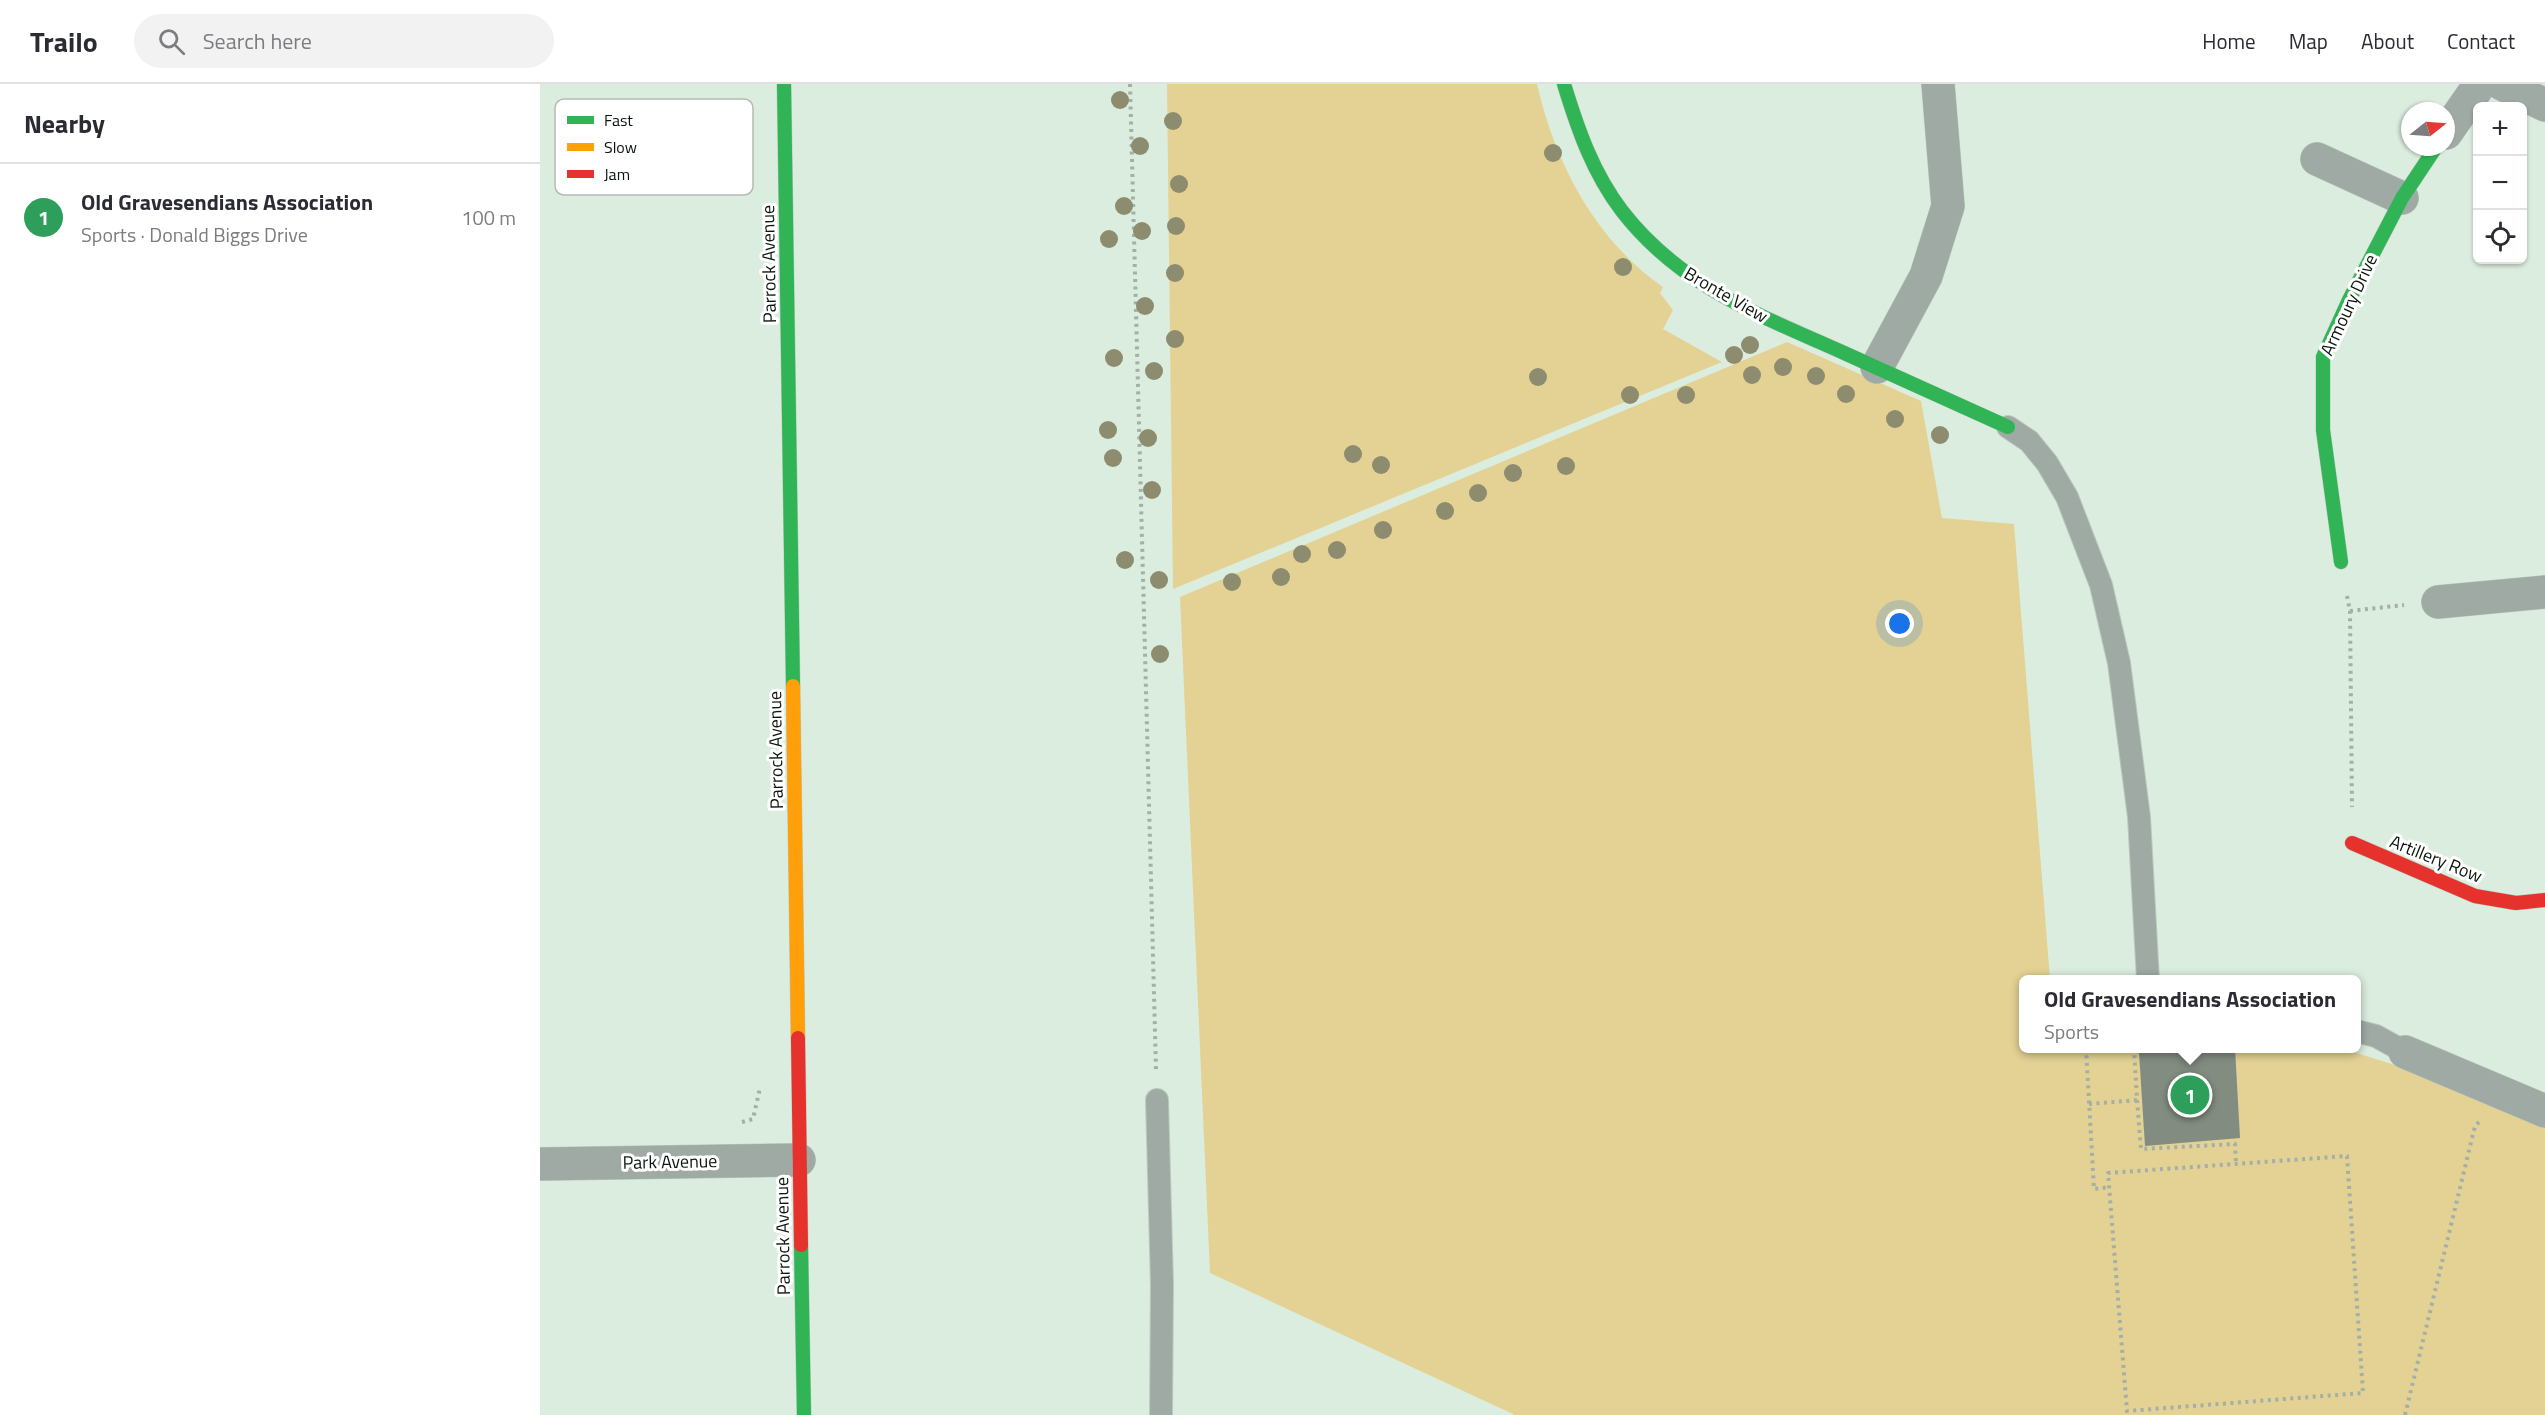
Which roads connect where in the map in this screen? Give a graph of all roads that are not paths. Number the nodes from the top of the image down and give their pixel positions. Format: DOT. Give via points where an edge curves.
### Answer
graph roads {
  1 [pos="784,84"];
  2 [pos="1564,84"];
  3 [pos="1938,84"];
  4 [pos="2480,84"];
  5 [pos="2502,84"];
  6 [pos="2545,105"];
  7 [pos="2455,120"];
  8 [pos="2430,156"];
  9 [pos="2317,159"];
  10 [pos="2402,198"];
  11 [pos="1877,367"];
  12 [pos="2008,427"];
  13 [pos="2341,562"];
  14 [pos="2545,592"];
  15 [pos="2438,602"];
  16 [pos="2352,843"];
  17 [pos="2545,900"];
  18 [pos="2148,975"];
  19 [pos="2361,1032"];
  20 [pos="2405,1052"];
  21 [pos="1157,1100"];
  22 [pos="2545,1110"];
  23 [pos="799,1160"];
  24 [pos="540,1164"];
  25 [pos="804,1415"];
  26 [pos="1161,1415"];
  1 -- 23 [label="street, Parrock Avenue"];
  2 -- 11 [label="street, Bronte View" via="1579,134 1596,171 1622,212 1654,247 1688,276 1754,313"];
  3 -- 11 [label="street" via="1948,206 1926,276"];
  4 -- 7 [label="street"];
  5 -- 6 [label="street"];
  8 -- 10 [label="street, Armoury Drive"];
  9 -- 10 [label="street"];
  10 -- 13 [label="street, Armoury Drive" via="2323,357 2323,430"];
  11 -- 12 [label="street, Bronte View"];
  12 -- 18 [label="lane" via="2029,441 2047,463 2067,498 2102,585 2119,663 2139,817"];
  14 -- 15 [label="street"];
  16 -- 17 [label="street, Artillery Row" via="2475,896 2516,903"];
  19 -- 20 [label="lane" via="2376,1035"];
  20 -- 22 [label="street"];
  21 -- 26 [label="lane"];
  23 -- 24 [label="street, Park Avenue"];
  23 -- 25 [label="street, Parrock Avenue"];
}
